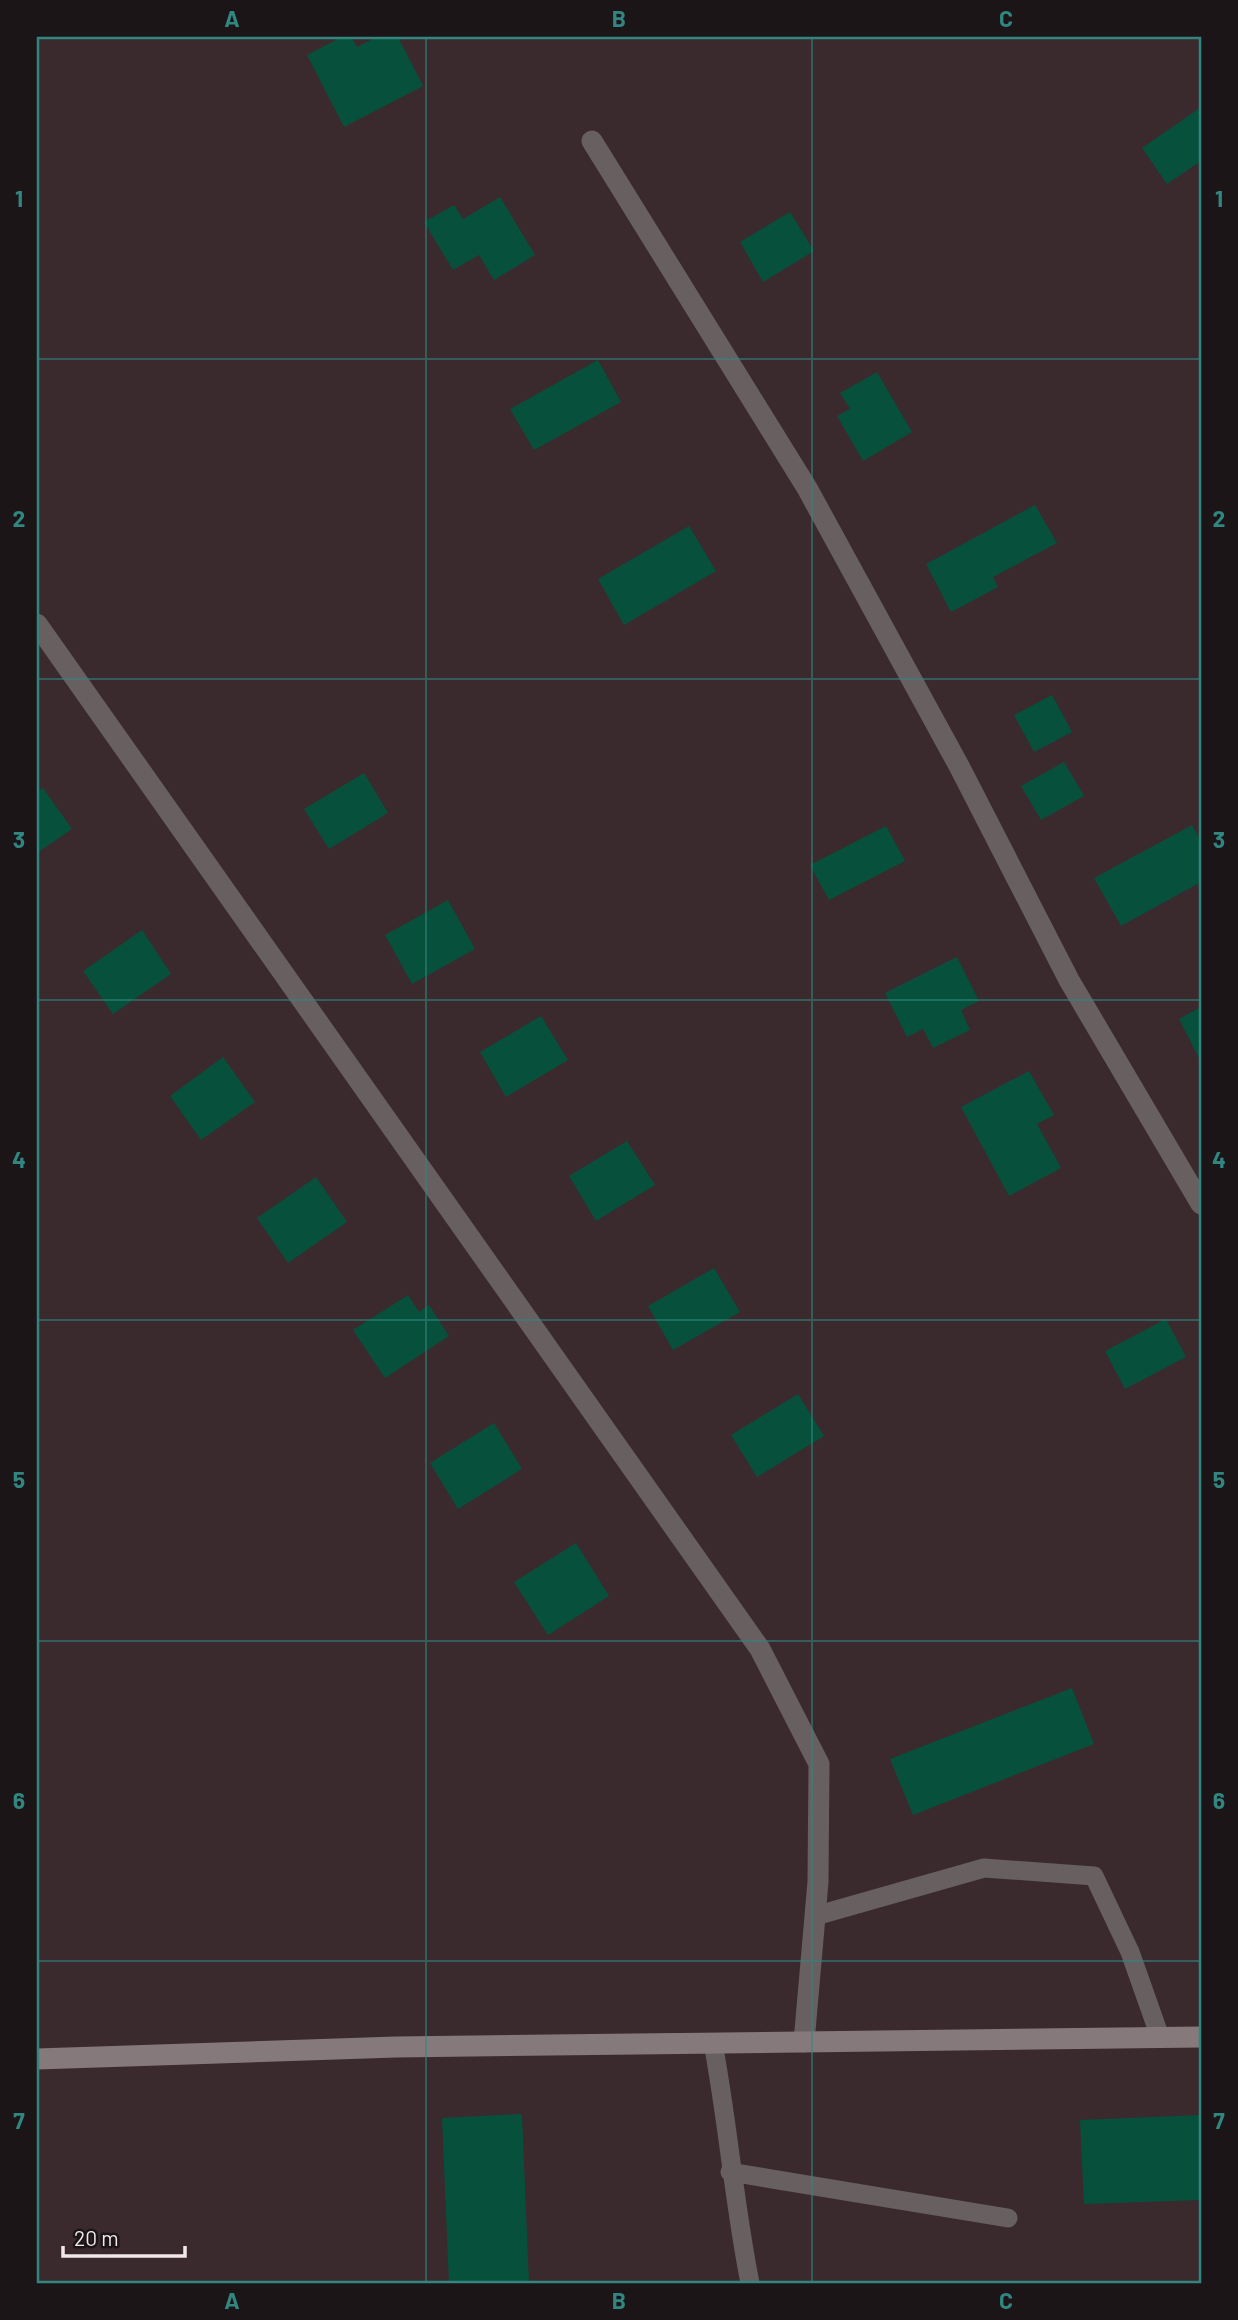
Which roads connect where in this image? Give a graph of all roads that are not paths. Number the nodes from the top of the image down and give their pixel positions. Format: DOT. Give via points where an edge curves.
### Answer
graph roads {
  1 [pos="592,141"];
  2 [pos="37,624"];
  3 [pos="1201,1204"];
  4 [pos="816,1916"];
  5 [pos="1201,2036"];
  6 [pos="1160,2037"];
  7 [pos="804,2042"];
  8 [pos="713,2043"];
  9 [pos="37,2059"];
  10 [pos="730,2172"];
  11 [pos="1008,2218"];
  12 [pos="750,2283"];
  1 -- 3 [label="street" via="807,488 1069,980"];
  2 -- 4 [label="street" via="760,1649 819,1764"];
  4 -- 6 [label="lane" via="984,1868 1094,1876 1130,1952"];
  4 -- 7 [label="street"];
  5 -- 6 [label="street"];
  6 -- 7 [label="street"];
  7 -- 8 [label="street"];
  8 -- 9 [label="street" via="396,2047"];
  8 -- 10 [label="lane"];
  10 -- 11 [label="lane"];
  10 -- 12 [label="lane"];
}
